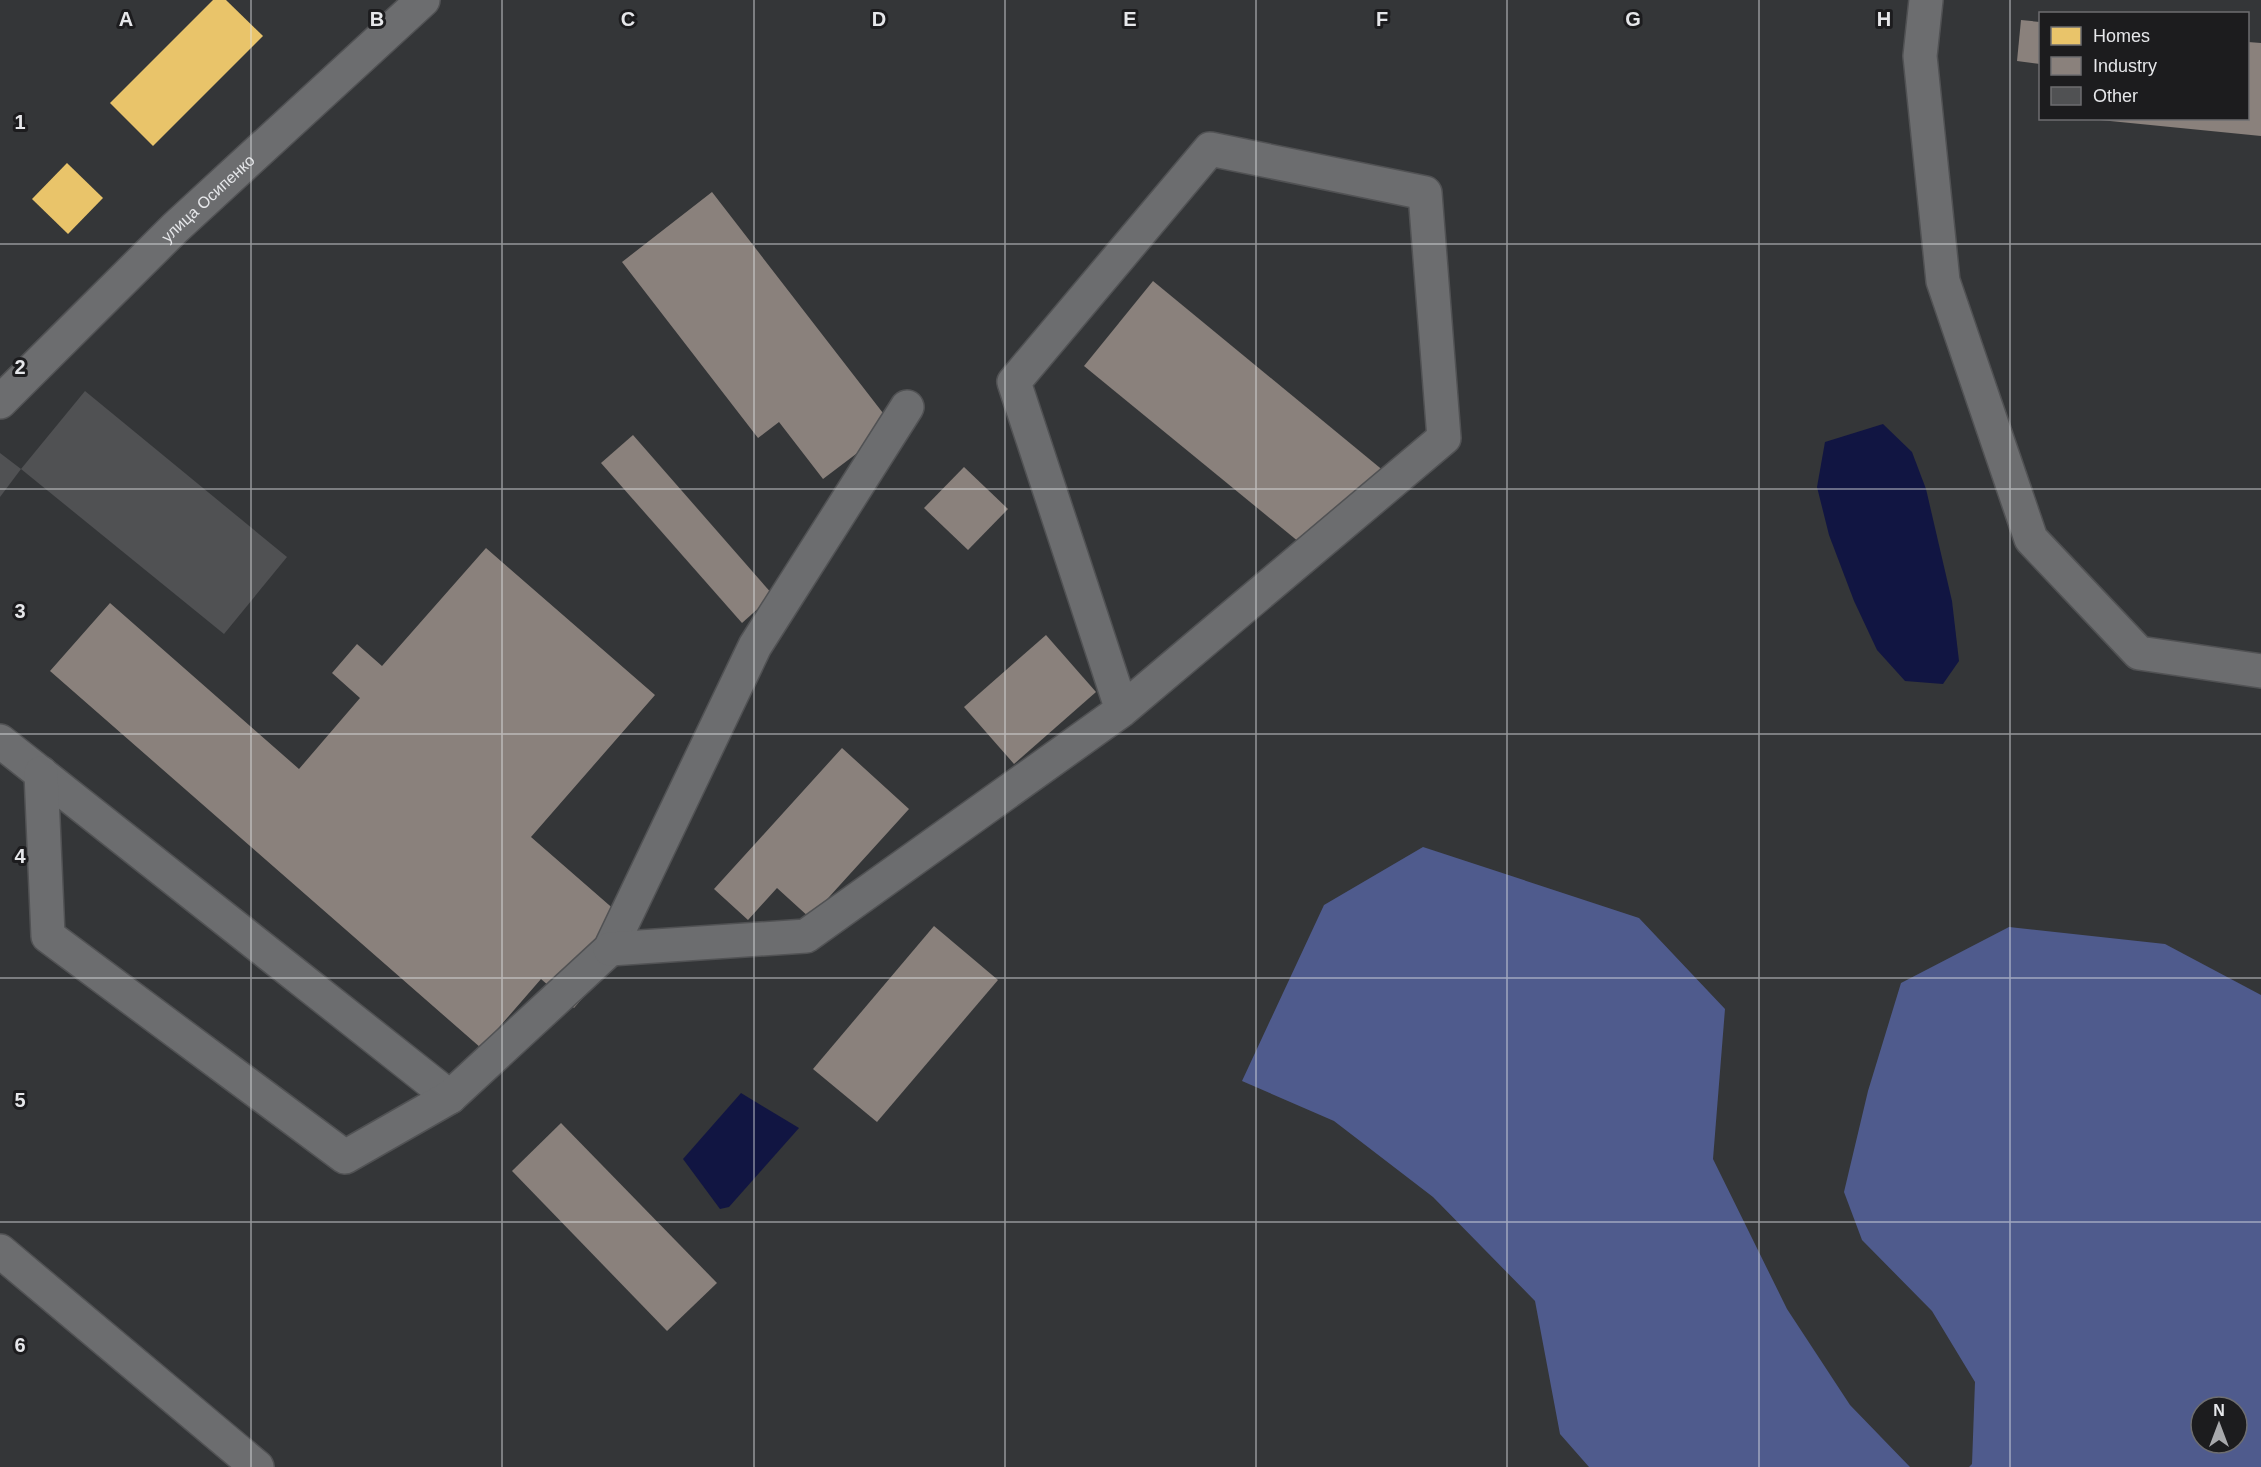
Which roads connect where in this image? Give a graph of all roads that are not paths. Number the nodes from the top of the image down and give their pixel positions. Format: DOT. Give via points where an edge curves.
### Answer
graph roads {
  1 [pos="423,0"];
  2 [pos="1926,0"];
  3 [pos="0,402"];
  4 [pos="907,407"];
  5 [pos="2261,671"];
  6 [pos="1122,710"];
  7 [pos="0,741"];
  8 [pos="41,773"];
  9 [pos="610,949"];
  10 [pos="450,1097"];
  11 [pos="0,1251"];
  12 [pos="257,1467"];
  1 -- 3 [label="street, улица Осипенко" via="175,228"];
  2 -- 5 [label="street" via="1920,56 1943,281 2031,539 2139,653"];
  4 -- 9 [label="street" via="756,646"];
  6 -- 6 [label="street" via="1014,382 1210,148 1425,193 1444,438"];
  6 -- 9 [label="street" via="806,936"];
  7 -- 8 [label="street"];
  8 -- 10 [label="street"];
  8 -- 10 [label="street" via="48,936 345,1157"];
  9 -- 10 [label="street"];
  11 -- 12 [label="street"];
}
